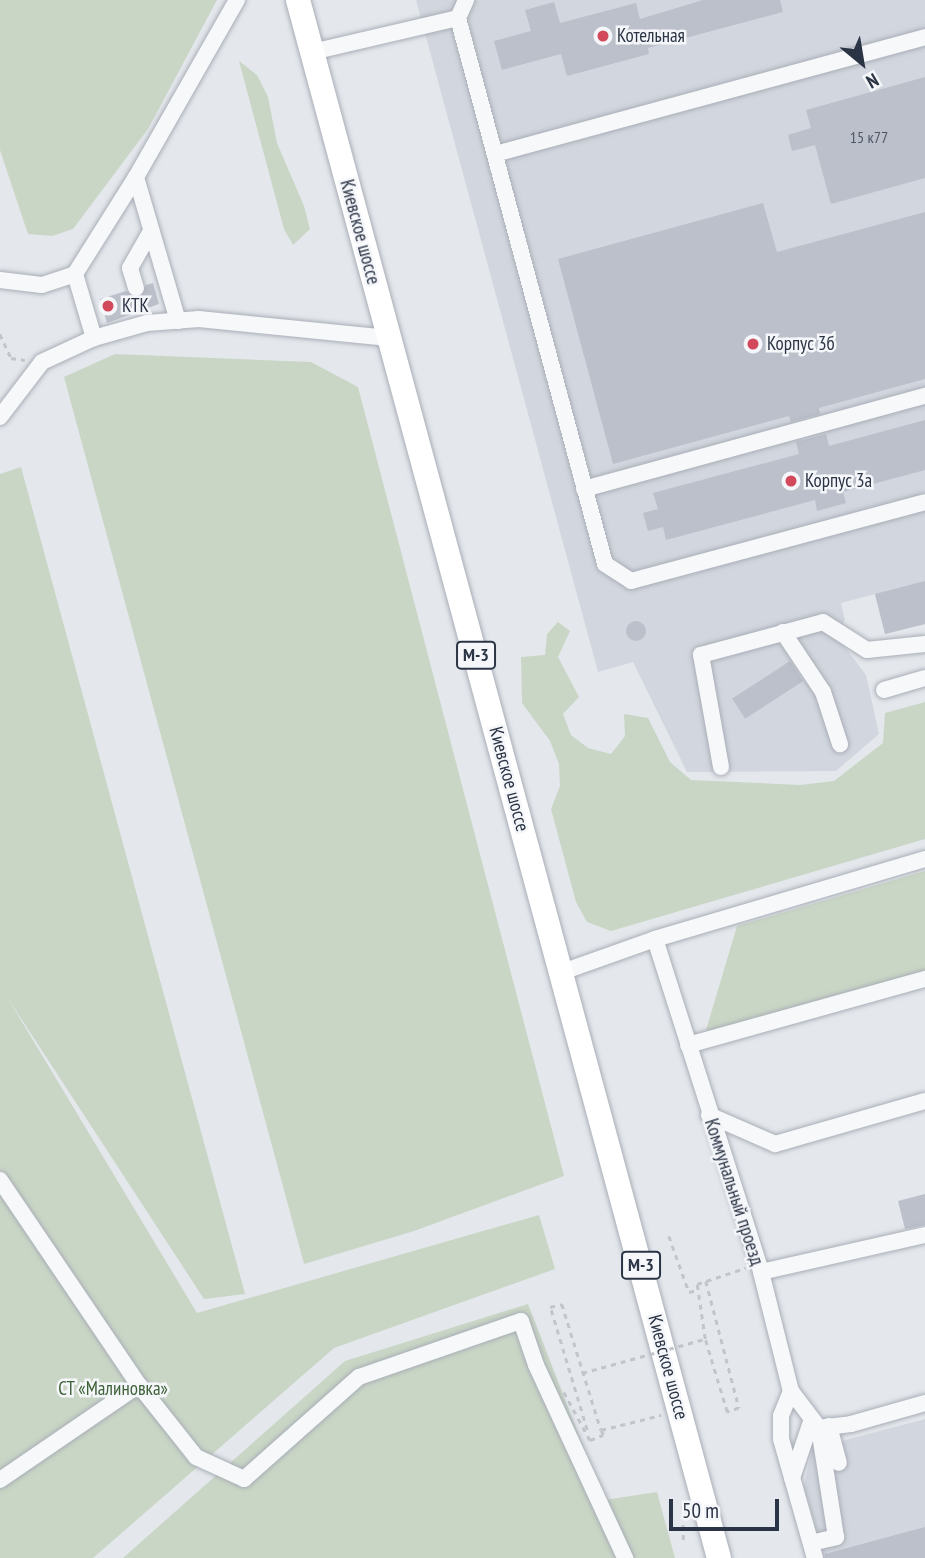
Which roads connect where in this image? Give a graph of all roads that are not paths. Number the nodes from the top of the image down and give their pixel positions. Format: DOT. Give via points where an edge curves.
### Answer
graph roads {
  1 [pos="237,0"];
  2 [pos="298,0"];
  3 [pos="466,0"];
  4 [pos="458,18"];
  5 [pos="925,37"];
  6 [pos="312,52"];
  7 [pos="495,154"];
  8 [pos="136,177"];
  9 [pos="151,231"];
  10 [pos="75,274"];
  11 [pos="0,280"];
  12 [pos="136,288"];
  13 [pos="178,321"];
  14 [pos="94,338"];
  15 [pos="388,338"];
  16 [pos="925,396"];
  17 [pos="0,417"];
  18 [pos="584,489"];
  19 [pos="925,502"];
  20 [pos="783,632"];
  21 [pos="925,644"];
  22 [pos="925,678"];
  23 [pos="884,690"];
  24 [pos="840,744"];
  25 [pos="720,767"];
  26 [pos="925,859"];
  27 [pos="655,939"];
  28 [pos="562,972"];
  29 [pos="925,979"];
  30 [pos="688,1045"];
  31 [pos="925,1101"];
  32 [pos="709,1115"];
  33 [pos="0,1180"];
  34 [pos="925,1235"];
  35 [pos="760,1268"];
  36 [pos="139,1385"];
  37 [pos="791,1391"];
  38 [pos="925,1403"];
  39 [pos="819,1425"];
  40 [pos="839,1463"];
  41 [pos="792,1478"];
  42 [pos="0,1480"];
  43 [pos="813,1551"];
  44 [pos="625,1558"];
  45 [pos="719,1558"];
  1 -- 8 [label="street"];
  2 -- 6 [label="highway, Киевское шоссе / М-3"];
  3 -- 4 [label="street"];
  4 -- 6 [label="street"];
  4 -- 7 [label="street"];
  5 -- 7 [label="street"];
  6 -- 15 [label="highway, Киевское шоссе / М-3"];
  7 -- 18 [label="street"];
  8 -- 9 [label="street"];
  8 -- 10 [label="street"];
  9 -- 12 [label="street" via="130,268"];
  9 -- 13 [label="street"];
  10 -- 11 [label="street" via="43,285"];
  10 -- 14 [label="street"];
  13 -- 14 [label="street" via="145,316"];
  13 -- 15 [label="street"];
  14 -- 17 [label="street" via="42,362"];
  15 -- 28 [label="highway, Киевское шоссе / М-3"];
  16 -- 18 [label="street"];
  18 -- 19 [label="street" via="605,564 631,581"];
  20 -- 21 [label="street" via="823,622 867,650"];
  20 -- 24 [label="street" via="823,692"];
  20 -- 25 [label="street" via="701,655"];
  22 -- 23 [label="street"];
  26 -- 27 [label="street"];
  27 -- 28 [label="street"];
  27 -- 30 [label="street, Коммунальный проезд"];
  28 -- 45 [label="highway, Киевское шоссе / М-3"];
  29 -- 30 [label="street"];
  30 -- 32 [label="street, Коммунальный проезд"];
  31 -- 32 [label="street" via="775,1144"];
  32 -- 35 [label="street, Коммунальный проезд"];
  33 -- 36 [label="street"];
  34 -- 35 [label="street"];
  35 -- 37 [label="street, Коммунальный проезд"];
  36 -- 42 [label="street"];
  36 -- 44 [label="street" via="196,1457 244,1479 359,1377 521,1321"];
  37 -- 39 [label="street, Коммунальный проезд"];
  37 -- 41 [label="street" via="781,1416 781,1439"];
  38 -- 39 [label="street"];
  39 -- 40 [label="street"];
  39 -- 41 [label="street"];
  39 -- 43 [label="street" via="836,1537"];
  41 -- 43 [label="street"];
}
